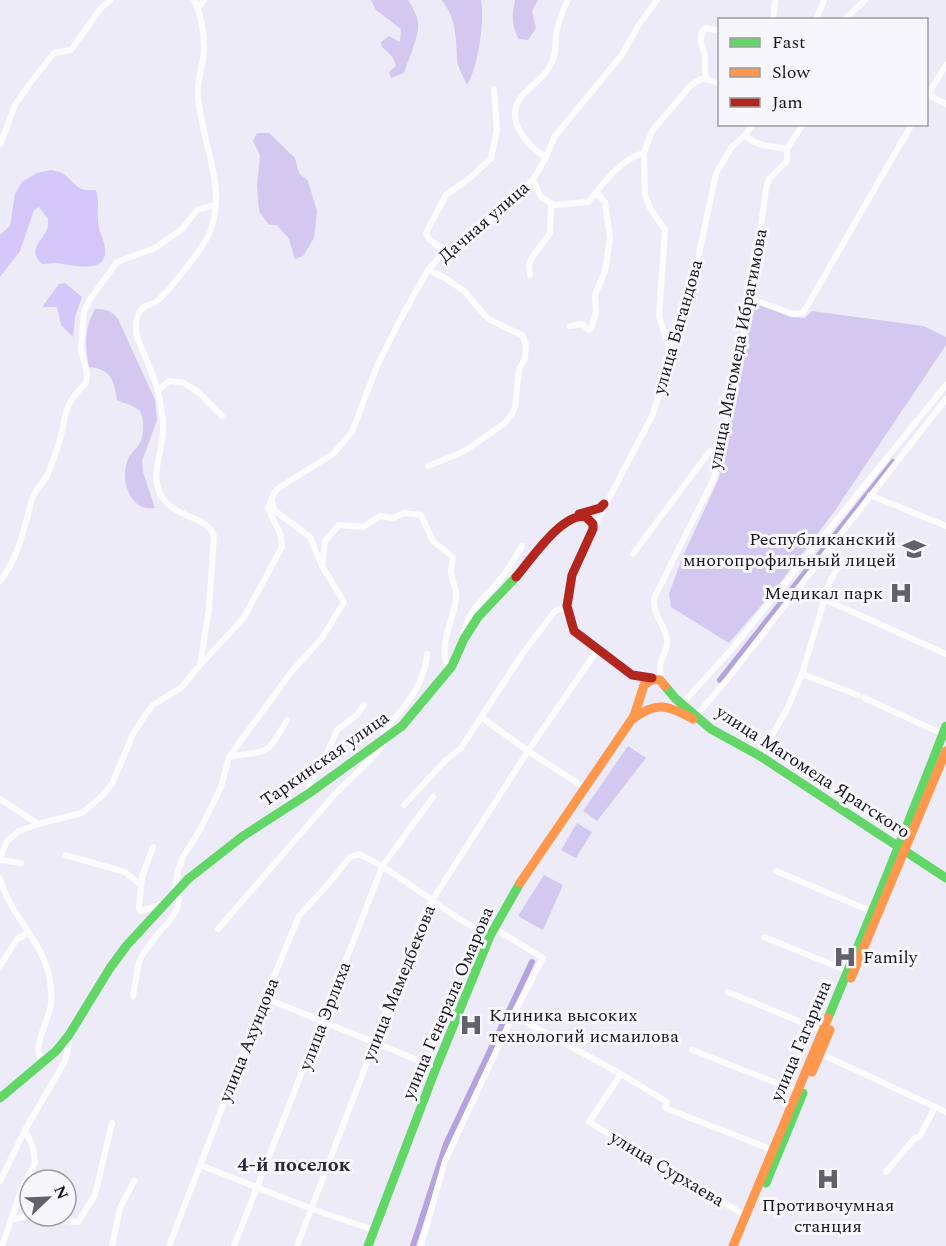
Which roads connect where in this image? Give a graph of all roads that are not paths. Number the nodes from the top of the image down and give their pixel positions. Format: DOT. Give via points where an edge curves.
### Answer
graph roads {
  1 [pos="111,0"];
  2 [pos="194,0"];
  3 [pos="204,0"];
  4 [pos="568,0"];
  5 [pos="657,0"];
  6 [pos="775,0"];
  7 [pos="824,0"];
  8 [pos="865,0"];
  9 [pos="198,8"];
  10 [pos="772,18"];
  11 [pos="817,18"];
  12 [pos="846,18"];
  13 [pos="718,31"];
  14 [pos="946,64"];
  15 [pos="707,79"];
  16 [pos="718,83"];
  17 [pos="494,89"];
  18 [pos="928,94"];
  19 [pos="928,96"];
  20 [pos="946,104"];
  21 [pos="752,126"];
  22 [pos="802,126"];
  23 [pos="911,126"];
  24 [pos="745,135"];
  25 [pos="0,145"];
  26 [pos="787,149"];
  27 [pos="644,153"];
  28 [pos="546,157"];
  29 [pos="533,180"];
  30 [pos="596,192"];
  31 [pos="551,204"];
  32 [pos="215,205"];
  33 [pos="445,251"];
  34 [pos="428,270"];
  35 [pos="530,275"];
  36 [pos="751,299"];
  37 [pos="570,326"];
  38 [pos="671,344"];
  39 [pos="946,385"];
  40 [pos="158,390"];
  41 [pos="946,399"];
  42 [pos="222,416"];
  43 [pos="720,454"];
  44 [pos="428,466"];
  45 [pos="869,480"];
  46 [pos="877,487"];
  47 [pos="870,495"];
  48 [pos="272,496"];
  49 [pos="604,504"];
  50 [pos="579,514"];
  51 [pos="593,526"];
  52 [pos="946,526"];
  53 [pos="522,546"];
  54 [pos="633,554"];
  55 [pos="843,559"];
  56 [pos="322,566"];
  57 [pos="0,581"];
  58 [pos="824,599"];
  59 [pos="567,606"];
  60 [pos="464,639"];
  61 [pos="598,649"];
  62 [pos="427,654"];
  63 [pos="946,654"];
  64 [pos="200,665"];
  65 [pos="449,670"];
  66 [pos="802,674"];
  67 [pos="632,675"];
  68 [pos="652,678"];
  69 [pos="665,685"];
  70 [pos="640,696"];
  71 [pos="682,704"];
  72 [pos="364,705"];
  73 [pos="655,706"];
  74 [pos="696,716"];
  75 [pos="481,717"];
  76 [pos="287,720"];
  77 [pos="711,729"];
  78 [pos="945,732"];
  79 [pos="387,737"];
  80 [pos="528,751"];
  81 [pos="946,751"];
  82 [pos="760,756"];
  83 [pos="229,757"];
  84 [pos="585,787"];
  85 [pos="308,794"];
  86 [pos="433,797"];
  87 [pos="0,799"];
  88 [pos="404,805"];
  89 [pos="38,824"];
  90 [pos="153,847"];
  91 [pos="902,850"];
  92 [pos="64,855"];
  93 [pos="0,860"];
  94 [pos="21,863"];
  95 [pos="383,865"];
  96 [pos="776,871"];
  97 [pos="0,878"];
  98 [pos="946,878"];
  99 [pos="141,885"];
  100 [pos="432,899"];
  101 [pos="164,904"];
  102 [pos="875,912"];
  103 [pos="218,928"];
  104 [pos="493,932"];
  105 [pos="28,933"];
  106 [pos="764,937"];
  107 [pos="0,966"];
  108 [pos="848,970"];
  109 [pos="728,992"];
  110 [pos="133,996"];
  111 [pos="265,998"];
  112 [pos="513,1016"];
  113 [pos="323,1021"];
  114 [pos="823,1031"];
  115 [pos="69,1035"];
  116 [pos="375,1042"];
  117 [pos="692,1050"];
  118 [pos="817,1052"];
  119 [pos="48,1059"];
  120 [pos="437,1068"];
  121 [pos="621,1074"];
  122 [pos="798,1092"];
  123 [pos="0,1098"];
  124 [pos="935,1107"];
  125 [pos="946,1112"];
  126 [pos="112,1123"];
  127 [pos="25,1130"];
  128 [pos="773,1150"];
  129 [pos="200,1165"];
  130 [pos="886,1172"];
  131 [pos="0,1180"];
  132 [pos="135,1181"];
  133 [pos="257,1188"];
  134 [pos="312,1209"];
  135 [pos="746,1216"];
  136 [pos="18,1218"];
  137 [pos="11,1220"];
  138 [pos="78,1222"];
  139 [pos="374,1229"];
  140 [pos="2,1246"];
  141 [pos="112,1246"];
  142 [pos="169,1246"];
  143 [pos="234,1246"];
  144 [pos="297,1246"];
  145 [pos="368,1246"];
  146 [pos="421,1246"];
  147 [pos="733,1246"];
  148 [pos="739,1246"];
  1 -- 25 [label="street" via="71,50 54,53 31,82 15,105"];
  2 -- 9 [label="street"];
  3 -- 9 [label="street"];
  4 -- 28 [label="street" via="556,34 556,54 518,101 515,115 526,140"];
  5 -- 28 [label="street, Дачная улица" via="621,56 555,136"];
  6 -- 10 [label="street"];
  7 -- 11 [label="street"];
  8 -- 12 [label="street"];
  9 -- 32 [label="street" via="204,48 198,92"];
  13 -- 15 [label="street" via="706,28 702,32 700,43"];
  14 -- 18 [label="street"];
  15 -- 16 [label="street"];
  15 -- 27 [label="street" via="692,84 674,105 652,131"];
  17 -- 33 [label="street" via="497,130 491,158 446,195 426,233"];
  19 -- 20 [label="street"];
  21 -- 24 [label="street, улица Багандова"];
  22 -- 26 [label="street, улица Магомеда Ибрагимова"];
  23 -- 36 [label="street" via="803,313 793,314"];
  24 -- 26 [label="street" via="762,145"];
  24 -- 38 [label="street, улица Багандова" via="731,148 716,174 691,290"];
  26 -- 36 [label="street, улица Магомеда Ибрагимова" via="787,161 769,179 766,189"];
  27 -- 30 [label="street" via="633,155"];
  27 -- 38 [label="street" via="645,195 665,230 659,316 668,345"];
  28 -- 29 [label="street, Дачная улица"];
  29 -- 31 [label="street" via="541,197"];
  29 -- 33 [label="street, Дачная улица" via="490,219"];
  30 -- 31 [label="street" via="588,202"];
  30 -- 37 [label="street" via="607,209 608,260 595,295 591,329 582,324"];
  31 -- 35 [label="street" via="550,233 531,260"];
  32 -- 40 [label="street" via="213,223 202,247 159,299 143,307 138,316 136,336"];
  32 -- 57 [label="street" via="197,210 182,229 155,248 117,262 91,298 84,311 81,349 86,383 72,397 63,416 62,432 46,477 32,498 14,556"];
  33 -- 34 [label="street, Дачная улица"];
  34 -- 44 [label="street" via="464,291 488,319 522,335 526,344 516,400 505,423 458,454"];
  34 -- 48 [label="street, Дачная улица" via="377,366 352,432 333,454 287,481"];
  36 -- 43 [label="street, улица Магомеда Ибрагимова"];
  38 -- 49 [label="street, улица Багандова" via="666,377 652,416"];
  39 -- 45 [label="street"];
  40 -- 42 [label="street" via="169,381 184,383"];
  40 -- 64 [label="street" via="163,430 156,469 160,492 173,510 206,524 214,536"];
  41 -- 46 [label="street"];
  43 -- 54 [label="street" via="710,451"];
  43 -- 69 [label="street, улица Магомеда Ибрагимова" via="714,477 654,598 655,613 667,639 659,666"];
  45 -- 46 [label="street"];
  45 -- 71 [label="street" via="731,650"];
  46 -- 47 [label="street"];
  47 -- 52 [label="street"];
  47 -- 74 [label="street"];
  48 -- 56 [label="street" via="274,510 310,537"];
  48 -- 64 [label="street" via="268,508 282,547 243,620"];
  49 -- 50 [label="main road, Таркинская улица"];
  49 -- 51 [label="street, улица Багандова"];
  50 -- 51 [label="main road" via="585,515"];
  50 -- 60 [label="main road, Таркинская улица" via="562,524 478,617"];
  51 -- 59 [label="main road" via="572,575"];
  53 -- 60 [label="street" via="464,626"];
  55 -- 58 [label="street"];
  56 -- 65 [label="street" via="325,541 339,525 363,527 380,516 421,515 433,541 453,557 451,571 457,591 445,639"];
  56 -- 83 [label="street" via="344,602 322,638 292,671"];
  58 -- 63 [label="street"];
  58 -- 66 [label="street"];
  59 -- 61 [label="main road" via="574,631"];
  59 -- 75 [label="street" via="555,611"];
  60 -- 65 [label="main road, Таркинская улица"];
  61 -- 67 [label="main road"];
  61 -- 80 [label="street, улица Мамедбекова"];
  62 -- 79 [label="street" via="421,679 403,709 386,727"];
  64 -- 89 [label="street" via="182,687 146,714 112,784 102,796 82,813"];
  65 -- 79 [label="main road, Таркинская улица" via="402,726"];
  66 -- 78 [label="street"];
  66 -- 82 [label="street"];
  67 -- 68 [label="main road"];
  67 -- 70 [label="main road"];
  68 -- 69 [label="main road"];
  68 -- 70 [label="main road" via="643,684"];
  69 -- 71 [label="main road, улица Магомеда Ярагского"];
  69 -- 73 [label="main road" via="666,699"];
  70 -- 73 [label="main road"];
  70 -- 84 [label="main road, улица Генерала Омарова" via="634,716"];
  71 -- 74 [label="main road, улица Магомеда Ярагского"];
  72 -- 85 [label="street" via="337,730 310,781"];
  73 -- 77 [label="main road" via="671,707"];
  73 -- 84 [label="main road, улица Генерала Омарова" via="634,717"];
  74 -- 77 [label="main road, улица Магомеда Ярагского"];
  75 -- 80 [label="street"];
  75 -- 88 [label="street" via="461,748"];
  76 -- 83 [label="street" via="271,747 262,753"];
  77 -- 82 [label="main road, улица Магомеда Ярагского"];
  78 -- 91 [label="main road" via="920,789"];
  79 -- 85 [label="main road, Таркинская улица"];
  79 -- 103 [label="street"];
  80 -- 84 [label="street"];
  80 -- 100 [label="street, улица Мамедбекова"];
  81 -- 91 [label="main road"];
  82 -- 91 [label="main road, улица Магомеда Ярагского"];
  83 -- 110 [label="street" via="221,787 178,871 177,909 143,954"];
  84 -- 104 [label="main road, улица Генерала Омарова" via="518,886"];
  85 -- 101 [label="main road, Таркинская улица" via="243,836 188,879"];
  86 -- 95 [label="street, улица Эрлиха"];
  87 -- 89 [label="street"];
  89 -- 93 [label="street" via="13,836 3,848"];
  90 -- 99 [label="street"];
  91 -- 98 [label="main road, улица Магомеда Ярагского"];
  91 -- 102 [label="main road, улица Гагарина"];
  92 -- 99 [label="street" via="125,872"];
  93 -- 94 [label="street"];
  95 -- 100 [label="street"];
  95 -- 111 [label="street, улица Ахундова" via="359,854 350,857 299,916"];
  95 -- 113 [label="street, улица Эрлиха"];
  96 -- 102 [label="street"];
  97 -- 105 [label="street"];
  99 -- 101 [label="street" via="140,911"];
  100 -- 104 [label="street"];
  100 -- 116 [label="street, улица Мамедбекова"];
  101 -- 115 [label="main road, Таркинская улица" via="116,960"];
  102 -- 108 [label="main road, улица Гагарина"];
  102 -- 118 [label="main road, улица Гагарина"];
  104 -- 112 [label="street" via="543,958"];
  104 -- 120 [label="main road, улица Генерала Омарова"];
  104 -- 139 [label="main road, улица Генерала Омарова"];
  105 -- 107 [label="street" via="17,939"];
  105 -- 119 [label="street" via="50,980 51,1004 38,1049 40,1057"];
  106 -- 108 [label="street"];
  108 -- 114 [label="main road, улица Гагарина"];
  109 -- 114 [label="street"];
  111 -- 113 [label="street"];
  111 -- 129 [label="street, улица Ахундова"];
  112 -- 121 [label="street"];
  112 -- 146 [label="street" via="445,1161"];
  113 -- 116 [label="street"];
  113 -- 133 [label="street, улица Эрлиха"];
  114 -- 118 [label="main road, улица Гагарина"];
  115 -- 119 [label="main road, Таркинская улица"];
  115 -- 127 [label="street" via="64,1060"];
  116 -- 120 [label="street"];
  116 -- 134 [label="street, улица Мамедбекова"];
  117 -- 122 [label="street"];
  118 -- 122 [label="main road, улица Гагарина"];
  118 -- 124 [label="street"];
  118 -- 148 [label="main road, улица Гагарина"];
  119 -- 123 [label="main road, Таркинская улица"];
  120 -- 139 [label="main road, улица Генерала Омарова"];
  121 -- 128 [label="street" via="667,1102 665,1108"];
  121 -- 135 [label="street, улица Сурхаева" via="589,1122"];
  122 -- 128 [label="main road, улица Гагарина"];
  124 -- 125 [label="street"];
  124 -- 130 [label="street" via="920,1136"];
  126 -- 138 [label="street" via="95,1195"];
  127 -- 131 [label="street"];
  127 -- 137 [label="street" via="35,1163"];
  128 -- 135 [label="main road, улица Гагарина"];
  129 -- 133 [label="street"];
  129 -- 142 [label="street, улица Ахундова"];
  132 -- 141 [label="street" via="120,1208"];
  133 -- 134 [label="street"];
  133 -- 143 [label="street, улица Эрлиха"];
  134 -- 139 [label="street"];
  134 -- 144 [label="street, улица Мамедбекова"];
  135 -- 147 [label="main road, улица Гагарина"];
  136 -- 137 [label="street"];
  137 -- 140 [label="street"];
  139 -- 145 [label="main road, улица Генерала Омарова"];
}
